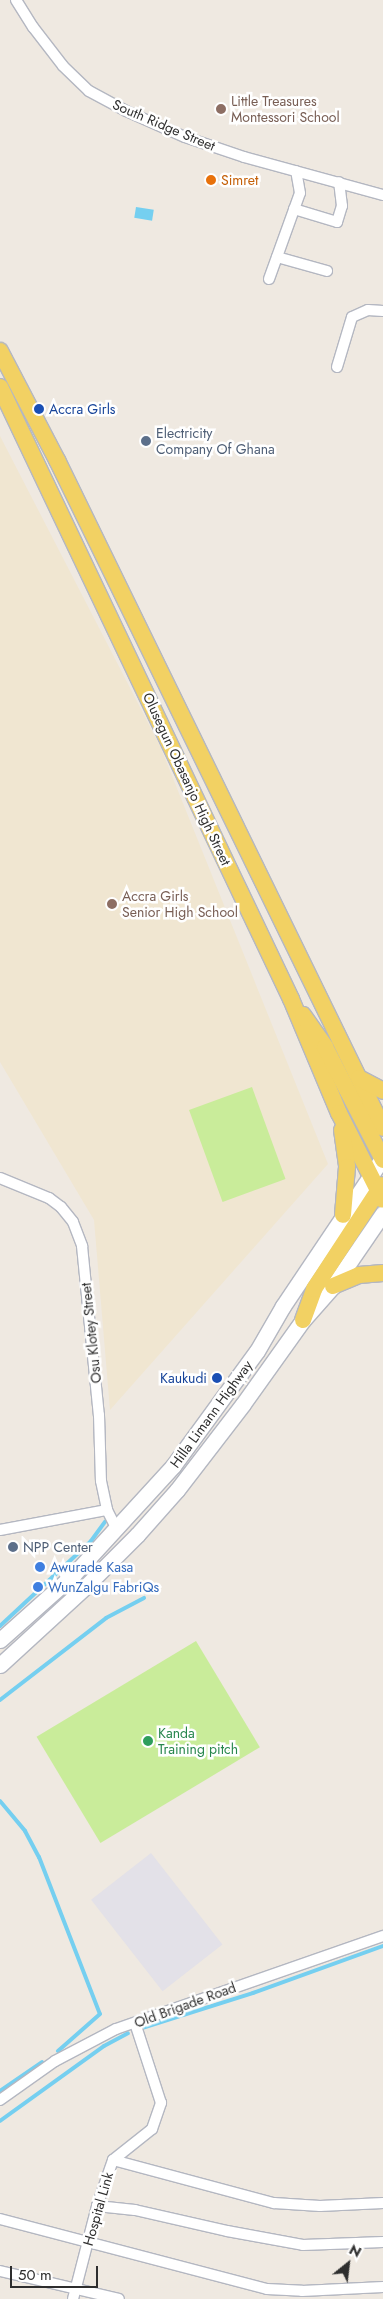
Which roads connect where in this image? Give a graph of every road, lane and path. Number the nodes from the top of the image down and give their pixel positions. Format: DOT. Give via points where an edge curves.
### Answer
graph roads {
  1 [pos="16,0"];
  2 [pos="296,171"];
  3 [pos="339,182"];
  4 [pos="383,195"];
  5 [pos="294,209"];
  6 [pos="277,256"];
  7 [pos="327,271"];
  8 [pos="269,280"];
  9 [pos="383,311"];
  10 [pos="0,351"];
  11 [pos="337,367"];
  12 [pos="0,387"];
  13 [pos="291,999"];
  14 [pos="358,1078"];
  15 [pos="383,1091"];
  16 [pos="339,1113"];
  17 [pos="383,1128"];
  18 [pos="383,1158"];
  19 [pos="0,1178"];
  20 [pos="380,1187"];
  21 [pos="383,1213"];
  22 [pos="343,1215"];
  23 [pos="383,1273"];
  24 [pos="332,1286"];
  25 [pos="303,1320"];
  26 [pos="107,1510"];
  27 [pos="0,1530"];
  28 [pos="117,1530"];
  29 [pos="0,1640"];
  30 [pos="0,1665"];
  31 [pos="383,1936"];
  32 [pos="134,2023"];
  33 [pos="0,2100"];
  34 [pos="113,2160"];
  35 [pos="383,2203"];
  36 [pos="97,2206"];
  37 [pos="0,2219"];
  38 [pos="88,2241"];
  39 [pos="383,2242"];
  40 [pos="0,2271"];
  41 [pos="383,2287"];
  42 [pos="74,2294"];
  43 [pos="119,2299"];
  1 -- 2 [label="street, South Ridge Street" via="32,27 63,66 89,91 185,137"];
  2 -- 3 [label="street, South Ridge Street"];
  2 -- 5 [label="street" via="300,193"];
  3 -- 4 [label="street, South Ridge Street"];
  3 -- 5 [label="street" via="342,206 337,222"];
  5 -- 6 [label="street"];
  6 -- 7 [label="street"];
  6 -- 8 [label="street"];
  9 -- 11 [label="street" via="368,310 352,317"];
  10 -- 14 [label="main road, Olusegun Obasanjo High Street" via="66,478"];
  12 -- 13 [label="main road, Olusegun Obasanjo High Street"];
  13 -- 16 [label="main road, Olusegun Obasanjo High Street"];
  13 -- 18 [label="main road" via="316,1031"];
  14 -- 15 [label="main road"];
  14 -- 17 [label="main road, Olusegun Obasanjo High Street"];
  16 -- 20 [label="main road, Olusegun Obasanjo High Street"];
  16 -- 22 [label="main road" via="346,1167"];
  18 -- 20 [label="main road, Hilla Limann Highway"];
  19 -- 26 [label="street, Osu Klotey Street" via="49,1198 61,1207 73,1222 82,1246 99,1415 101,1481"];
  20 -- 22 [label="main road, Hilla Limann Highway"];
  20 -- 25 [label="main road" via="314,1289"];
  21 -- 24 [label="main road, Hilla Limann Highway"];
  22 -- 28 [label="main road, Hilla Limann Highway" via="228,1393 173,1466"];
  23 -- 24 [label="main road" via="359,1275"];
  24 -- 25 [label="main road, Hilla Limann Highway"];
  25 -- 30 [label="main road, Hilla Limann Highway" via="243,1404 160,1510 85,1587"];
  26 -- 27 [label="street"];
  26 -- 28 [label="street, Osu Klotey Street"];
  28 -- 29 [label="main road, Hilla Limann Highway" via="74,1574"];
  31 -- 32 [label="street, Old Brigade Road"];
  32 -- 33 [label="street, Old Brigade Road" via="55,2061"];
  32 -- 34 [label="street, Hospital Link" via="161,2103 152,2129"];
  34 -- 35 [label="street" via="274,2203 320,2206"];
  34 -- 36 [label="street, Hospital Link"];
  36 -- 38 [label="street, Hospital Link"];
  36 -- 39 [label="street" via="135,2210 303,2245"];
  37 -- 38 [label="street"];
  38 -- 41 [label="street" via="267,2289 302,2291"];
  38 -- 42 [label="street, Hospital Link"];
  40 -- 42 [label="street"];
  42 -- 43 [label="street"];
}
